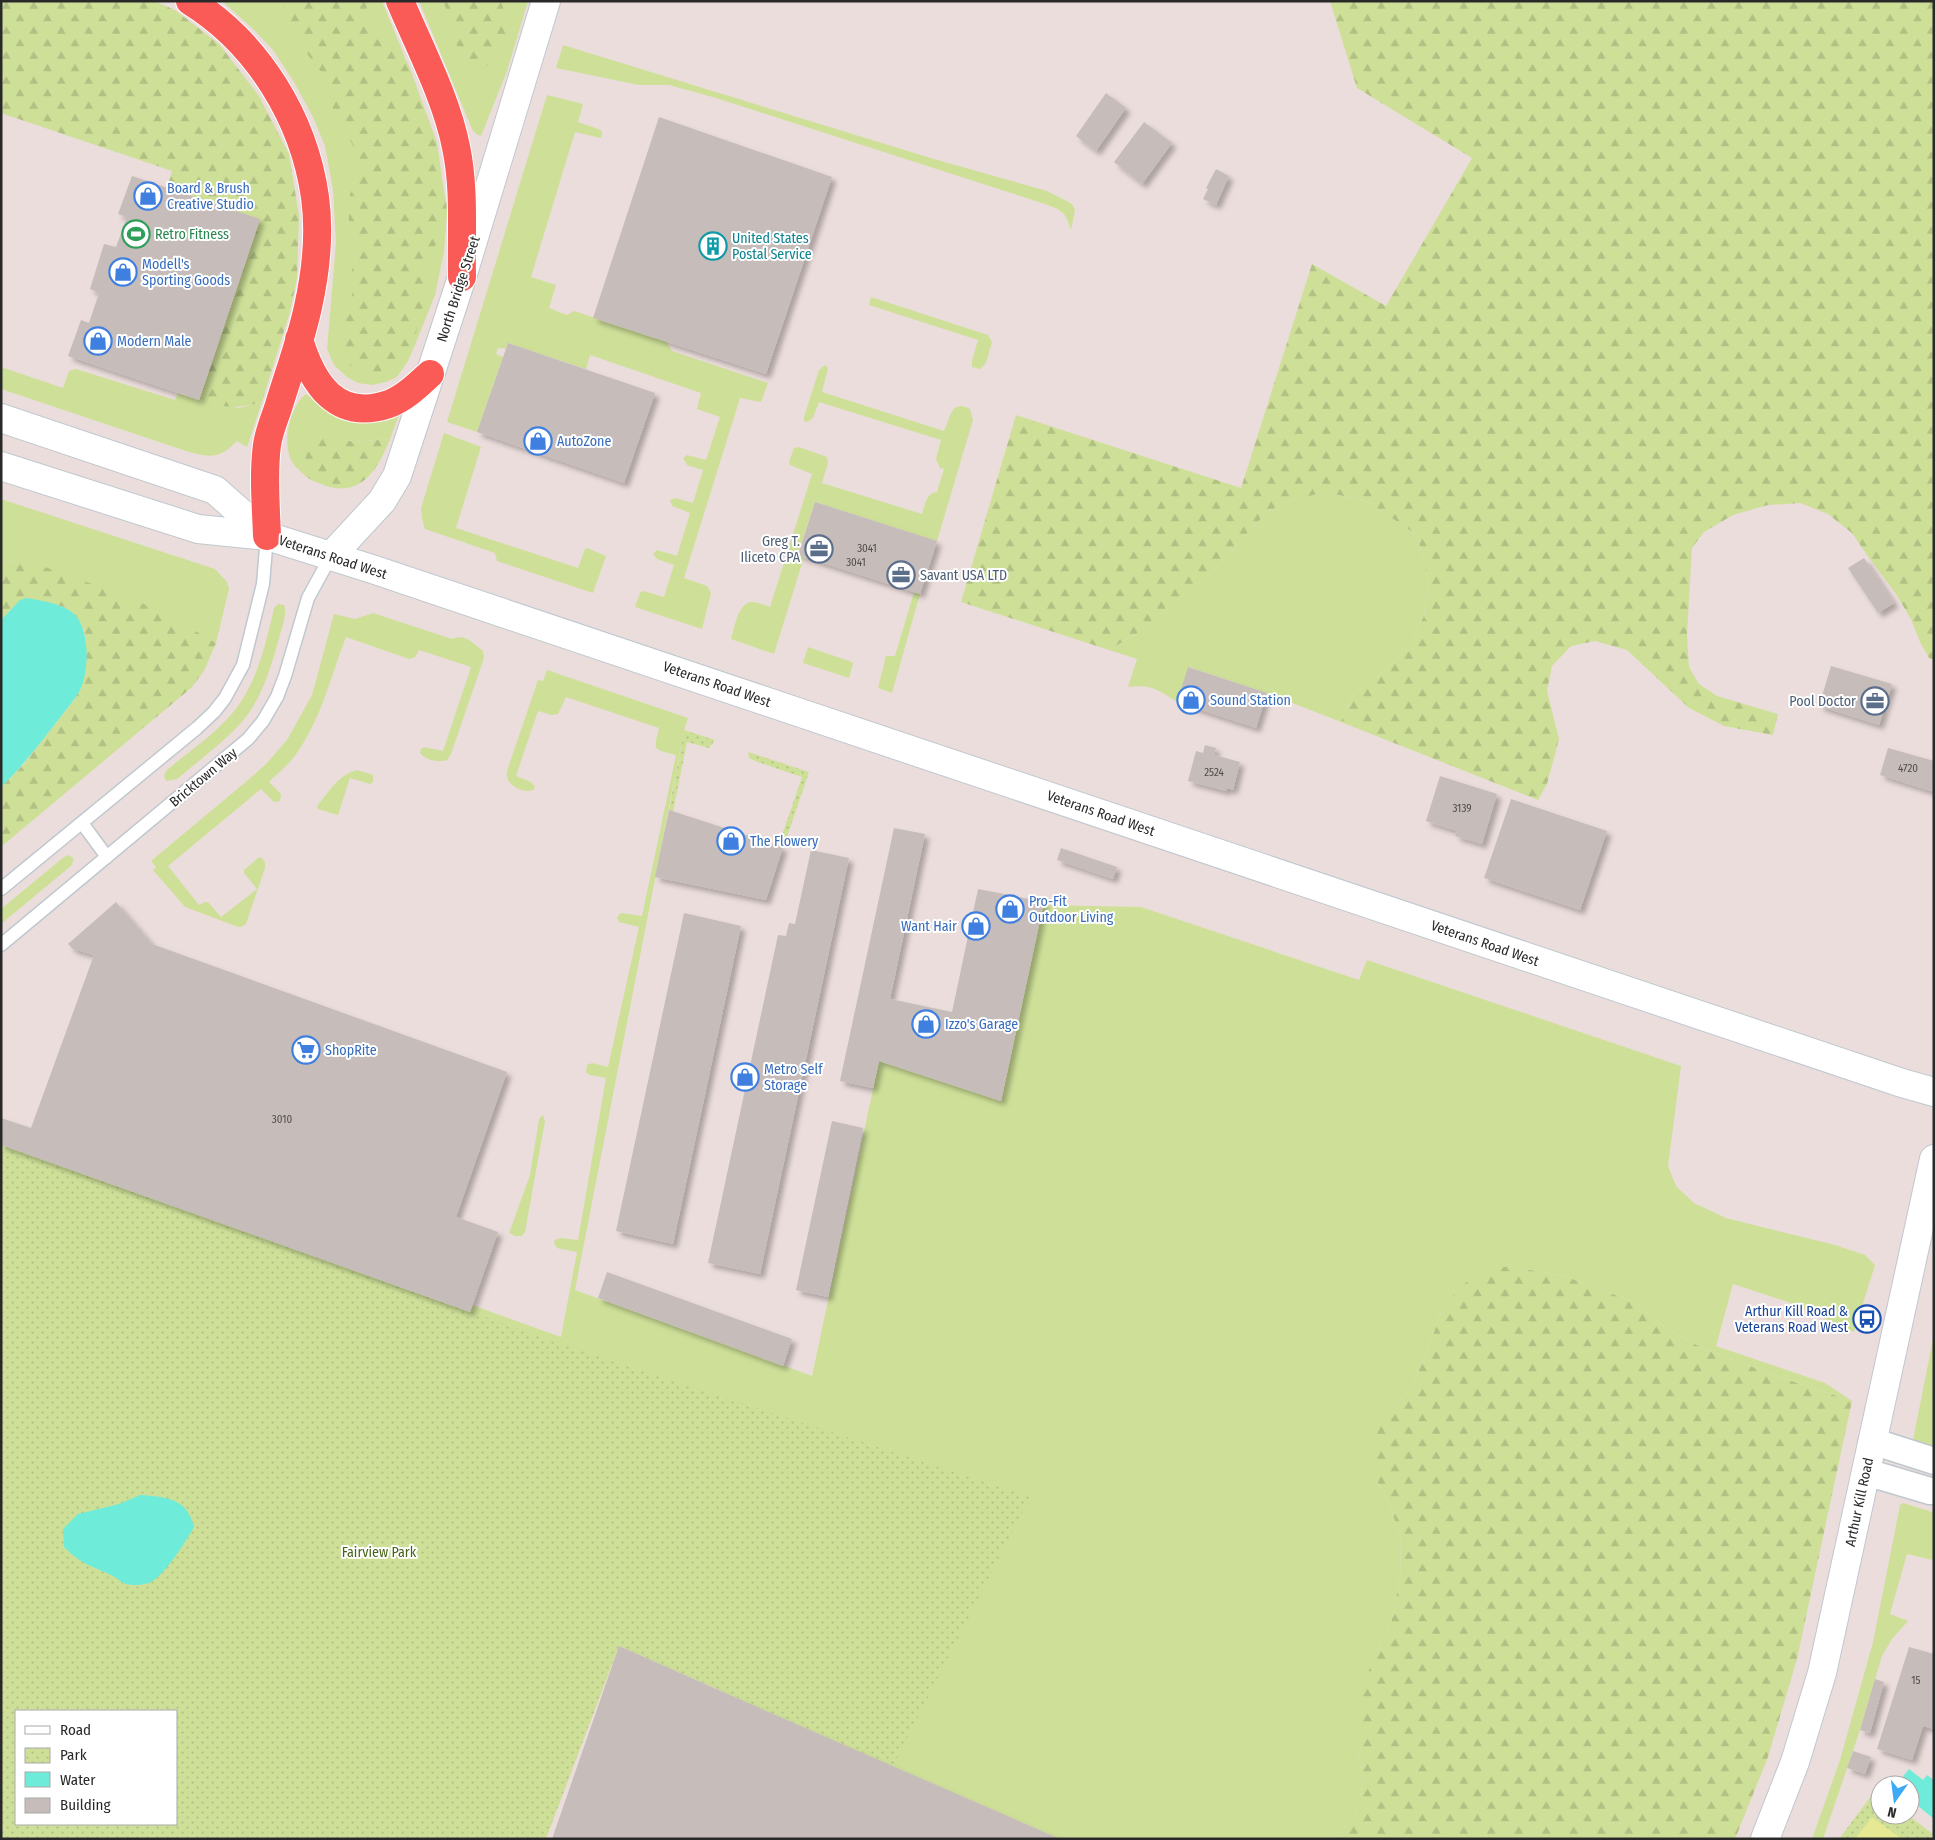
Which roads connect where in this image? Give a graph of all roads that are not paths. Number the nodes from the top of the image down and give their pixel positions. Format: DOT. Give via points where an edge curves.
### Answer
graph roads {
  1 [pos="190,1"];
  2 [pos="400,1"];
  3 [pos="546,1"];
  4 [pos="462,277"];
  5 [pos="300,339"];
  6 [pos="430,374"];
  7 [pos="1,418"];
  8 [pos="1,466"];
  9 [pos="267,536"];
  10 [pos="332,556"];
  11 [pos="82,823"];
  12 [pos="107,857"];
  13 [pos="1,889"];
  14 [pos="1,945"];
  15 [pos="1934,1092"];
  16 [pos="1934,1160"];
  17 [pos="1872,1442"];
  18 [pos="1934,1461"];
  19 [pos="1866,1472"];
  20 [pos="1932,1492"];
  21 [pos="1765,1839"];
  1 -- 5 [label="highway" via="220,23 263,69 277,90 302,144 315,198 317,225 314,278"];
  2 -- 4 [label="highway" via="444,106 456,146"];
  3 -- 4 [label="street, North Bridge Street"];
  4 -- 6 [label="street, North Bridge Street"];
  5 -- 6 [label="highway" via="305,358 320,387 331,397 355,407 378,407 391,403"];
  5 -- 9 [label="highway" via="267,446"];
  6 -- 10 [label="street, North Bridge Street" via="402,463 390,489"];
  7 -- 9 [label="street, Veterans Road West" via="215,490"];
  8 -- 9 [label="street, Veterans Road West" via="198,529"];
  9 -- 10 [label="street, Veterans Road West"];
  9 -- 11 [label="lane" via="263,584 248,647 243,665 225,698 197,728"];
  10 -- 12 [label="lane, Bricktown Way" via="308,598 285,676 263,721 229,756"];
  10 -- 15 [label="street, Veterans Road West"];
  11 -- 12 [label="lane"];
  11 -- 13 [label="lane"];
  12 -- 14 [label="lane, Bricktown Way"];
  16 -- 17 [label="street, Arthur Kill Road"];
  17 -- 18 [label="street"];
  17 -- 19 [label="street, Arthur Kill Road"];
  19 -- 20 [label="street"];
  19 -- 21 [label="street, Arthur Kill Road" via="1822,1673 1795,1762"];
}
